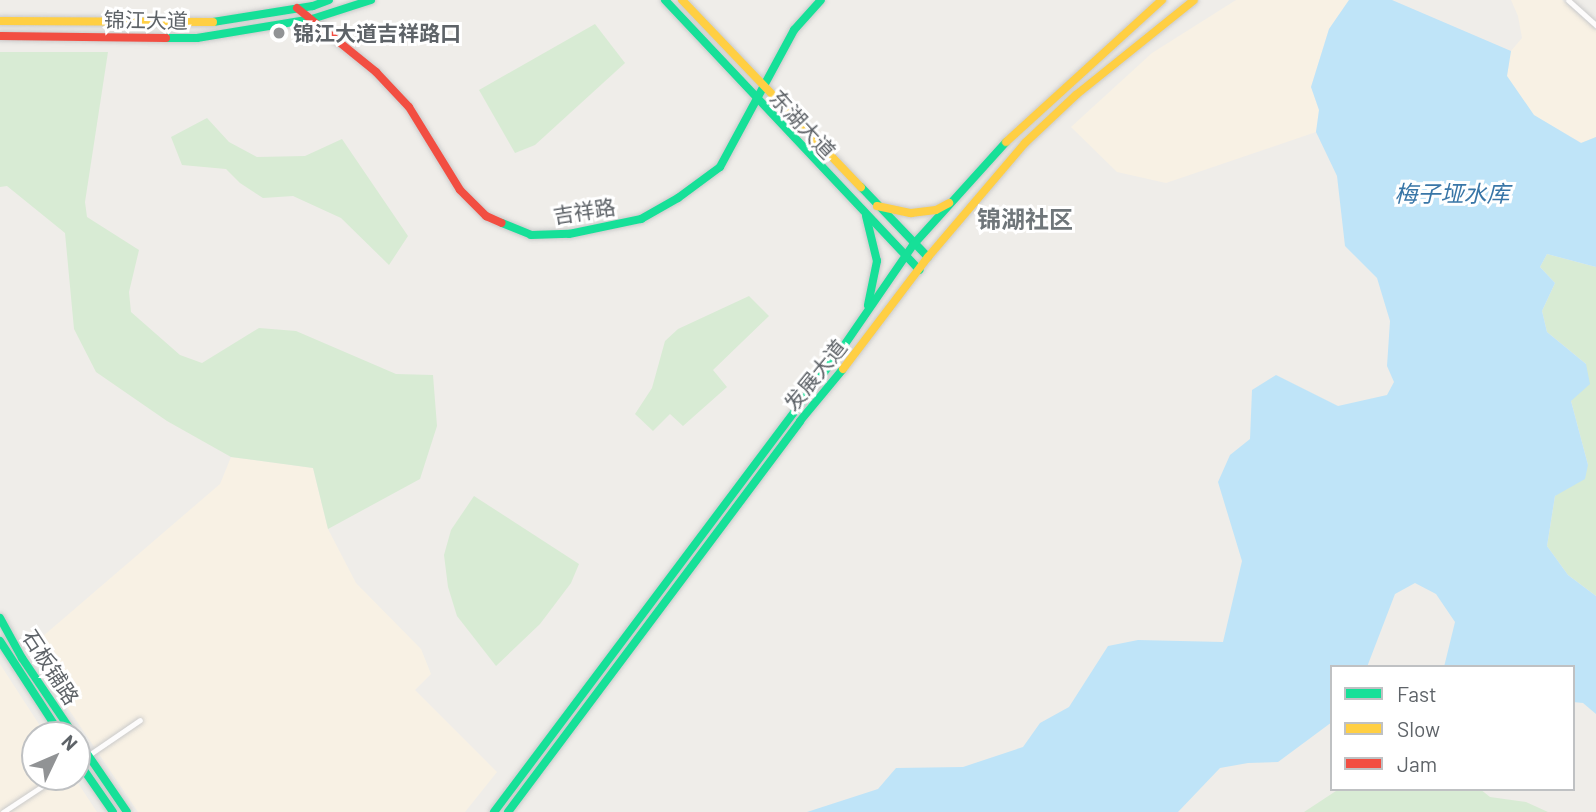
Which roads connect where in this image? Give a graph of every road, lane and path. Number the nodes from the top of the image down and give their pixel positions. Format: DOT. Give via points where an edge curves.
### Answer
graph roads {
  1 [pos="329,0"];
  2 [pos="371,0"];
  3 [pos="665,0"];
  4 [pos="682,0"];
  5 [pos="821,0"];
  6 [pos="1162,0"];
  7 [pos="1194,0"];
  8 [pos="1568,0"];
  9 [pos="298,8"];
  10 [pos="312,19"];
  11 [pos="0,21"];
  12 [pos="1596,25"];
  13 [pos="0,36"];
  14 [pos="762,86"];
  15 [pos="755,99"];
  16 [pos="950,202"];
  17 [pos="877,206"];
  18 [pos="866,216"];
  19 [pos="913,245"];
  20 [pos="905,257"];
  21 [pos="928,257"];
  22 [pos="919,270"];
  23 [pos="865,315"];
  24 [pos="0,618"];
  25 [pos="0,641"];
  26 [pos="140,720"];
  27 [pos="52,721"];
  28 [pos="65,721"];
  29 [pos="91,753"];
  30 [pos="91,759"];
  31 [pos="91,780"];
  32 [pos="35,791"];
  33 [pos="3,812"];
  34 [pos="113,812"];
  35 [pos="127,812"];
  36 [pos="494,812"];
  37 [pos="508,812"];
  1 -- 9 [label="main road, 锦江大道"];
  2 -- 10 [label="main road, 锦江大道"];
  3 -- 15 [label="main road, 东湖大道"];
  4 -- 14 [label="main road, 东湖大道"];
  5 -- 14 [label="main road, 吉祥路" via="794,30"];
  6 -- 16 [label="main road, 发展大道" via="1015,131"];
  7 -- 21 [label="main road, 发展大道" via="1076,95 1025,143"];
  8 -- 12 [label="street"];
  9 -- 10 [label="main road, 吉祥路"];
  9 -- 11 [label="main road, 锦江大道" via="202,24"];
  10 -- 13 [label="main road, 锦江大道" via="197,38"];
  10 -- 15 [label="main road, 吉祥路" via="376,72 409,107 460,190 486,216 531,235 569,234 641,219 678,198 720,167"];
  14 -- 15 [label="main road, 吉祥路"];
  14 -- 17 [label="main road, 东湖大道"];
  15 -- 18 [label="main road, 东湖大道"];
  16 -- 17 [label="main road" via="911,213"];
  16 -- 19 [label="main road, 发展大道"];
  17 -- 19 [label="main road, 东湖大道"];
  18 -- 20 [label="main road, 东湖大道"];
  18 -- 23 [label="main road" via="877,261"];
  19 -- 20 [label="main road, 发展大道"];
  19 -- 21 [label="main road, 东湖大道"];
  20 -- 22 [label="main road, 东湖大道"];
  20 -- 23 [label="main road, 发展大道"];
  21 -- 22 [label="main road, 发展大道"];
  22 -- 37 [label="main road, 发展大道" via="800,421"];
  23 -- 36 [label="main road, 发展大道"];
  24 -- 28 [label="main road, 石板铺路"];
  25 -- 27 [label="main road, 石板铺路"];
  26 -- 29 [label="street"];
  30 -- 35 [label="main road"];
  31 -- 34 [label="main road"];
  32 -- 33 [label="street"];
}
